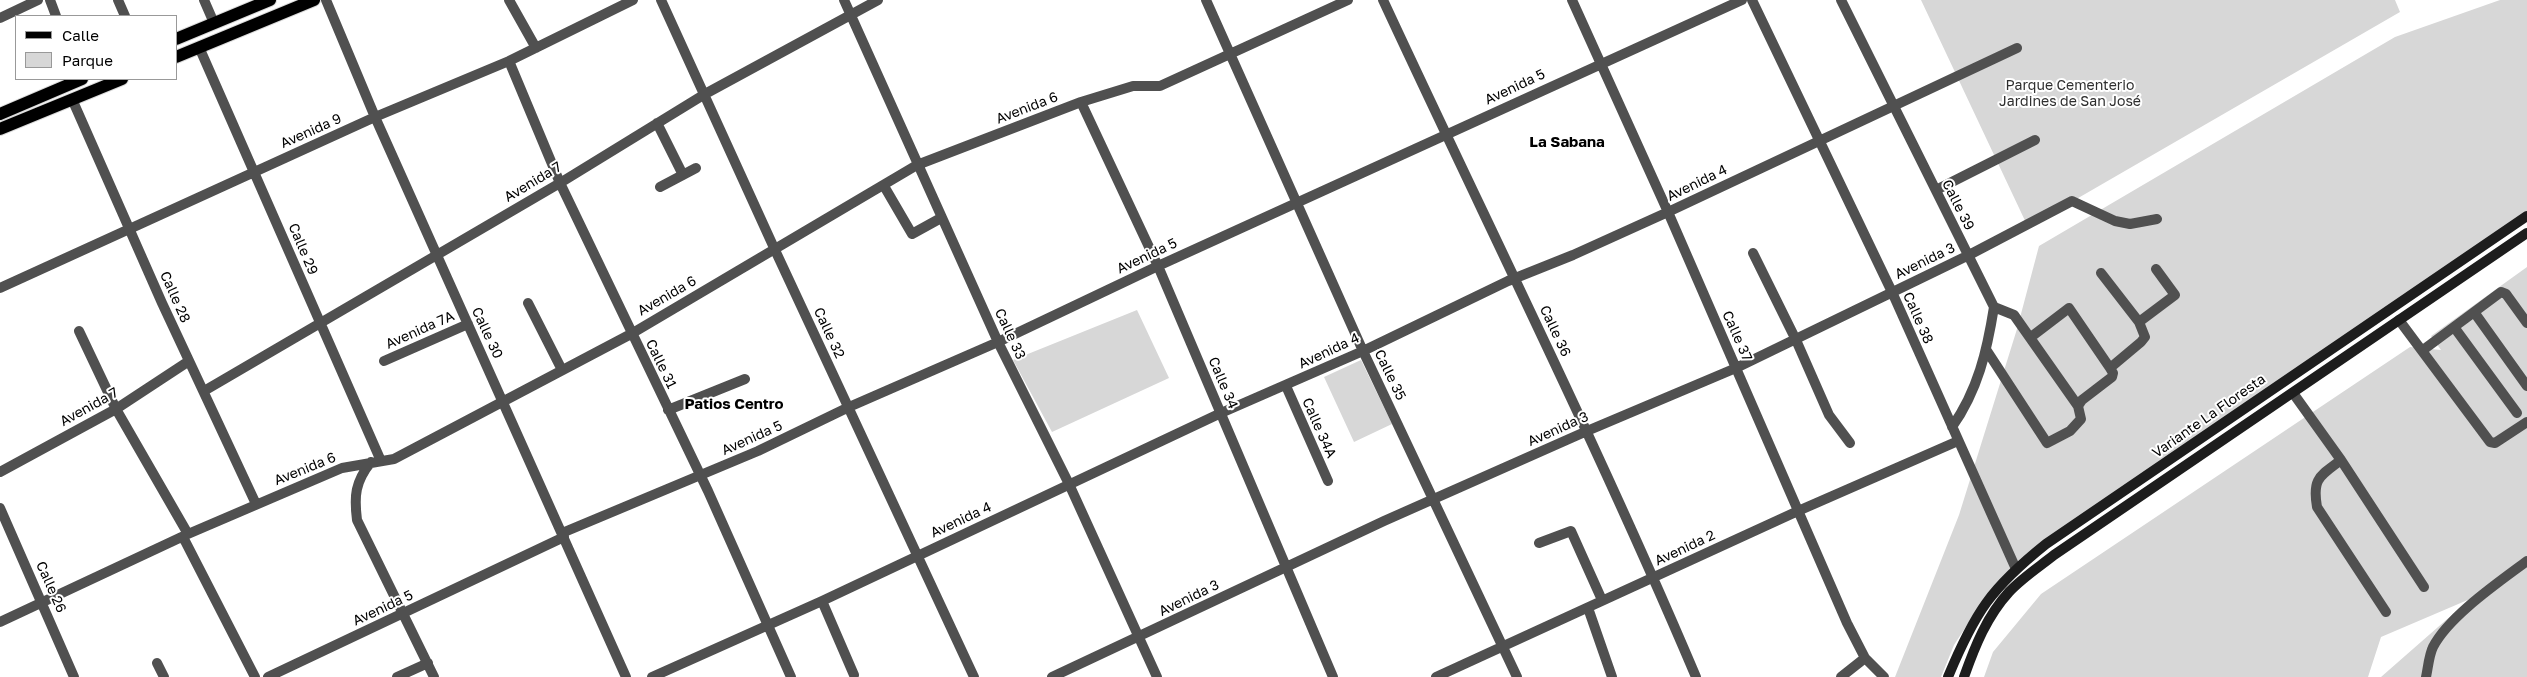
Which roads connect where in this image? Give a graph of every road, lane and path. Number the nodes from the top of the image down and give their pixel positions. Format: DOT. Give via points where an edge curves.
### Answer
graph roads {
  1 [pos="38,0"];
  2 [pos="50,0"];
  3 [pos="118,0"];
  4 [pos="204,0"];
  5 [pos="270,0"];
  6 [pos="314,0"];
  7 [pos="326,0"];
  8 [pos="509,0"];
  9 [pos="633,0"];
  10 [pos="661,0"];
  11 [pos="844,0"];
  12 [pos="878,0"];
  13 [pos="1206,0"];
  14 [pos="1348,0"];
  15 [pos="1383,0"];
  16 [pos="1572,0"];
  17 [pos="1742,0"];
  18 [pos="1752,0"];
  19 [pos="1841,0"];
  20 [pos="850,13"];
  21 [pos="1,15"];
  22 [pos="56,15"];
  23 [pos="125,15"];
  24 [pos="214,23"];
  25 [pos="178,38"];
  26 [pos="199,48"];
  27 [pos="536,48"];
  28 [pos="2017,48"];
  29 [pos="1231,53"];
  30 [pos="178,56"];
  31 [pos="509,61"];
  32 [pos="1600,64"];
  33 [pos="79,80"];
  34 [pos="120,80"];
  35 [pos="704,94"];
  36 [pos="72,99"];
  37 [pos="1081,102"];
  38 [pos="1893,108"];
  39 [pos="0,114"];
  40 [pos="375,117"];
  41 [pos="657,123"];
  42 [pos="0,129"];
  43 [pos="1448,134"];
  44 [pos="1818,140"];
  45 [pos="2035,140"];
  46 [pos="917,166"];
  47 [pos="696,168"];
  48 [pos="254,172"];
  49 [pos="682,174"];
  50 [pos="560,183"];
  51 [pos="884,186"];
  52 [pos="660,187"];
  53 [pos="1936,190"];
  54 [pos="1298,204"];
  55 [pos="1668,212"];
  56 [pos="2527,216"];
  57 [pos="941,218"];
  58 [pos="2157,219"];
  59 [pos="130,227"];
  60 [pos="2527,233"];
  61 [pos="775,250"];
  62 [pos="1753,253"];
  63 [pos="437,255"];
  64 [pos="1969,255"];
  65 [pos="1158,266"];
  66 [pos="2156,269"];
  67 [pos="2101,273"];
  68 [pos="1514,279"];
  69 [pos="0,288"];
  70 [pos="1892,292"];
  71 [pos="528,303"];
  72 [pos="1994,307"];
  73 [pos="2474,312"];
  74 [pos="2383,314"];
  75 [pos="2399,320"];
  76 [pos="319,322"];
  77 [pos="2139,322"];
  78 [pos="2527,323"];
  79 [pos="468,324"];
  80 [pos="2454,326"];
  81 [pos="2390,327"];
  82 [pos="79,331"];
  83 [pos="631,334"];
  84 [pos="2031,337"];
  85 [pos="1796,340"];
  86 [pos="998,342"];
  87 [pos="2423,350"];
  88 [pos="1363,351"];
  89 [pos="1987,351"];
  90 [pos="189,361"];
  91 [pos="384,361"];
  92 [pos="1736,368"];
  93 [pos="2110,368"];
  94 [pos="562,370"];
  95 [pos="745,379"];
  96 [pos="1286,386"];
  97 [pos="2527,386"];
  98 [pos="204,391"];
  99 [pos="2293,393"];
  100 [pos="504,402"];
  101 [pos="2078,406"];
  102 [pos="849,407"];
  103 [pos="116,409"];
  104 [pos="668,410"];
  105 [pos="1221,413"];
  106 [pos="2517,413"];
  107 [pos="2527,422"];
  108 [pos="1952,427"];
  109 [pos="1587,431"];
  110 [pos="1958,441"];
  111 [pos="1850,443"];
  112 [pos="2341,460"];
  113 [pos="376,462"];
  114 [pos="0,472"];
  115 [pos="700,476"];
  116 [pos="1328,481"];
  117 [pos="1069,484"];
  118 [pos="1434,500"];
  119 [pos="256,504"];
  120 [pos="0,508"];
  121 [pos="1798,511"];
  122 [pos="563,535"];
  123 [pos="185,536"];
  124 [pos="1539,543"];
  125 [pos="2046,544"];
  126 [pos="2054,555"];
  127 [pos="918,556"];
  128 [pos="2527,561"];
  129 [pos="1287,565"];
  130 [pos="2016,569"];
  131 [pos="1654,578"];
  132 [pos="2424,587"];
  133 [pos="1602,600"];
  134 [pos="822,601"];
  135 [pos="43,602"];
  136 [pos="1588,608"];
  137 [pos="2386,612"];
  138 [pos="404,614"];
  139 [pos="0,622"];
  140 [pos="768,623"];
  141 [pos="1139,638"];
  142 [pos="1504,647"];
  143 [pos="1865,658"];
  144 [pos="157,663"];
  145 [pos="428,663"];
  146 [pos="854,675"];
  147 [pos="74,677"];
  148 [pos="164,677"];
  149 [pos="256,677"];
  150 [pos="268,677"];
  151 [pos="397,677"];
  152 [pos="434,677"];
  153 [pos="626,677"];
  154 [pos="652,677"];
  155 [pos="791,677"];
  156 [pos="974,677"];
  157 [pos="1052,677"];
  158 [pos="1157,677"];
  159 [pos="1332,677"];
  160 [pos="1436,677"];
  161 [pos="1517,677"];
  162 [pos="1612,677"];
  163 [pos="1696,677"];
  164 [pos="1841,677"];
  165 [pos="1884,677"];
  166 [pos="1948,677"];
  167 [pos="1964,677"];
  168 [pos="2426,677"];
  1 -- 21 [label="street"];
  2 -- 22 [label="street"];
  3 -- 23 [label="street"];
  4 -- 24 [label="street"];
  5 -- 24 [label="main road"];
  6 -- 26 [label="main road"];
  7 -- 40 [label="street, Calle 30"];
  8 -- 27 [label="street"];
  9 -- 27 [label="street, Avenida 9"];
  10 -- 35 [label="street, Calle 32"];
  11 -- 20 [label="street, Calle 33"];
  12 -- 20 [label="street, Avenida 7"];
  13 -- 29 [label="street, Calle 35"];
  14 -- 29 [label="street, Avenida 6"];
  15 -- 43 [label="street, Calle 36"];
  16 -- 32 [label="street, Calle 37"];
  17 -- 32 [label="street, Avenida 5"];
  18 -- 44 [label="street, Calle 38"];
  19 -- 38 [label="street, Calle 39"];
  20 -- 35 [label="street, Avenida 7"];
  20 -- 46 [label="street, Calle 33"];
  24 -- 25 [label="main road"];
  26 -- 30 [label="main road"];
  26 -- 48 [label="street, Calle 29"];
  27 -- 31 [label="street, Avenida 9"];
  28 -- 38 [label="street, Avenida 4"];
  29 -- 37 [label="street, Avenida 6" via="1160,86 1133,86"];
  29 -- 54 [label="street, Calle 35"];
  31 -- 40 [label="street, Avenida 9"];
  31 -- 50 [label="street, Calle 31"];
  32 -- 43 [label="street, Avenida 5"];
  32 -- 55 [label="street, Calle 37"];
  33 -- 39 [label="main road"];
  34 -- 36 [label="main road"];
  35 -- 41 [label="street, Avenida 7"];
  35 -- 61 [label="street, Calle 32"];
  36 -- 42 [label="main road"];
  36 -- 59 [label="street, Calle 28"];
  37 -- 46 [label="street, Avenida 6"];
  37 -- 65 [label="street, Calle 34"];
  38 -- 44 [label="street, Avenida 4"];
  38 -- 53 [label="street, Calle 39"];
  40 -- 48 [label="street, Avenida 9"];
  40 -- 63 [label="street, Calle 30"];
  41 -- 49 [label="street"];
  41 -- 50 [label="street, Avenida 7"];
  43 -- 54 [label="street, Avenida 5"];
  43 -- 68 [label="street, Calle 36"];
  44 -- 55 [label="street, Avenida 4"];
  44 -- 70 [label="street, Calle 38"];
  45 -- 53 [label="street"];
  46 -- 51 [label="street, Avenida 6"];
  46 -- 57 [label="street, Calle 33"];
  47 -- 49 [label="street"];
  48 -- 59 [label="street, Avenida 9"];
  48 -- 76 [label="street, Calle 29"];
  49 -- 52 [label="street"];
  50 -- 63 [label="street, Avenida 7"];
  50 -- 83 [label="street, Calle 31"];
  51 -- 57 [label="street" via="912,234"];
  51 -- 61 [label="street, Avenida 6"];
  53 -- 64 [label="street, Calle 39"];
  54 -- 65 [label="street, Avenida 5"];
  54 -- 88 [label="street, Calle 35"];
  55 -- 68 [label="street, Avenida 4"];
  55 -- 92 [label="street, Calle 37"];
  56 -- 74 [label="main road, Variante La Floresta"];
  57 -- 86 [label="street, Calle 33"];
  58 -- 64 [label="street, Avenida 3" via="2130,224 2115,221 2072,201"];
  59 -- 69 [label="street, Avenida 9"];
  59 -- 90 [label="street, Calle 28"];
  60 -- 75 [label="main road, Variante La Floresta"];
  61 -- 83 [label="street, Avenida 6"];
  61 -- 102 [label="street, Calle 32"];
  62 -- 85 [label="street"];
  63 -- 76 [label="street, Avenida 7"];
  63 -- 79 [label="street, Calle 30"];
  64 -- 70 [label="street, Avenida 3"];
  64 -- 72 [label="street, Calle 39"];
  65 -- 86 [label="street, Avenida 5"];
  65 -- 105 [label="street, Calle 34"];
  66 -- 77 [label="street" via="2175,295"];
  67 -- 77 [label="street"];
  68 -- 88 [label="street, Avenida 4"];
  68 -- 109 [label="street, Calle 36"];
  70 -- 85 [label="street, Avenida 3"];
  70 -- 108 [label="street, Calle 38"];
  71 -- 94 [label="street"];
  72 -- 84 [label="street" via="2014,316"];
  72 -- 89 [label="street"];
  73 -- 78 [label="street" via="2504,292"];
  73 -- 80 [label="street"];
  73 -- 97 [label="street"];
  74 -- 81 [label="main road"];
  74 -- 125 [label="main road, Variante La Floresta"];
  75 -- 81 [label="main road, Variante La Floresta"];
  75 -- 87 [label="street"];
  76 -- 98 [label="street, Avenida 7"];
  76 -- 113 [label="street, Calle 29"];
  77 -- 93 [label="street" via="2145,337 2142,342"];
  79 -- 91 [label="street, Avenida 7A"];
  79 -- 100 [label="street, Calle 30"];
  80 -- 87 [label="street"];
  80 -- 106 [label="street"];
  81 -- 99 [label="main road, Variante La Floresta"];
  82 -- 103 [label="street"];
  83 -- 94 [label="street, Avenida 6"];
  83 -- 104 [label="street, Calle 31"];
  84 -- 93 [label="street" via="2069,308"];
  84 -- 101 [label="street"];
  85 -- 92 [label="street, Avenida 3"];
  85 -- 111 [label="street" via="1829,415"];
  86 -- 102 [label="street, Avenida 5"];
  86 -- 117 [label="street, Calle 33"];
  87 -- 107 [label="street" via="2490,442 2495,444"];
  88 -- 96 [label="street, Avenida 4"];
  88 -- 118 [label="street, Calle 35"];
  89 -- 101 [label="street" via="2047,443 2070,431 2081,419"];
  89 -- 108 [label="street" via="1974,390"];
  90 -- 98 [label="street, Calle 28"];
  90 -- 103 [label="street, Avenida 7"];
  92 -- 109 [label="street, Avenida 3"];
  92 -- 121 [label="street, Calle 37"];
  93 -- 101 [label="street" via="2112,377"];
  94 -- 100 [label="street, Avenida 6"];
  95 -- 104 [label="street"];
  96 -- 105 [label="street, Avenida 4"];
  96 -- 116 [label="street, Calle 34A"];
  98 -- 119 [label="street, Calle 28"];
  99 -- 112 [label="street"];
  99 -- 126 [label="main road, Variante La Floresta"];
  100 -- 113 [label="street, Avenida 6" via="394,459"];
  100 -- 122 [label="street, Calle 30"];
  102 -- 115 [label="street, Avenida 5" via="758,452"];
  102 -- 127 [label="street, Calle 32"];
  103 -- 114 [label="street, Avenida 7"];
  103 -- 123 [label="street"];
  104 -- 115 [label="street, Calle 31"];
  105 -- 117 [label="street, Avenida 4"];
  105 -- 129 [label="street, Calle 34"];
  108 -- 110 [label="street, Calle 38"];
  109 -- 118 [label="street, Avenida 3"];
  109 -- 131 [label="street, Calle 36"];
  110 -- 121 [label="street, Avenida 2"];
  110 -- 130 [label="street, Calle 38"];
  112 -- 132 [label="street"];
  112 -- 137 [label="street" via="2318,478 2314,490 2317,507"];
  113 -- 119 [label="street, Avenida 6" via="342,468"];
  113 -- 138 [label="street" via="359,482 354,497 358,520"];
  115 -- 122 [label="street, Avenida 5"];
  115 -- 140 [label="street, Calle 31"];
  117 -- 127 [label="street, Avenida 4"];
  117 -- 141 [label="street, Calle 33"];
  118 -- 129 [label="street, Avenida 3"];
  118 -- 142 [label="street, Calle 35"];
  119 -- 123 [label="street, Avenida 6"];
  120 -- 135 [label="street, Calle 26"];
  121 -- 131 [label="street, Avenida 2"];
  121 -- 143 [label="street, Calle 37"];
  122 -- 138 [label="street, Avenida 5"];
  122 -- 153 [label="street, Calle 30"];
  123 -- 135 [label="street, Avenida 6"];
  123 -- 149 [label="street"];
  124 -- 133 [label="street" via="1571,531"];
  125 -- 126 [label="main road"];
  125 -- 130 [label="main road, Variante La Floresta"];
  126 -- 167 [label="main road, Variante La Floresta" via="2010,590 1995,610"];
  127 -- 134 [label="street, Avenida 4"];
  127 -- 156 [label="street, Calle 32"];
  128 -- 168 [label="street" via="2447,627 2432,648"];
  129 -- 141 [label="street, Avenida 3"];
  129 -- 159 [label="street, Calle 34"];
  130 -- 166 [label="main road, Variante La Floresta" via="1984,604"];
  131 -- 133 [label="street, Avenida 2"];
  131 -- 163 [label="street, Calle 36"];
  133 -- 136 [label="street, Avenida 2"];
  134 -- 140 [label="street, Avenida 4"];
  134 -- 146 [label="street"];
  135 -- 139 [label="street, Avenida 6"];
  135 -- 147 [label="street, Calle 26"];
  136 -- 142 [label="street, Avenida 2"];
  136 -- 162 [label="street"];
  138 -- 145 [label="street"];
  138 -- 150 [label="street, Avenida 5"];
  140 -- 154 [label="street, Avenida 4"];
  140 -- 155 [label="street, Calle 31"];
  141 -- 157 [label="street, Avenida 3"];
  141 -- 158 [label="street, Calle 33"];
  142 -- 160 [label="street, Avenida 2"];
  142 -- 161 [label="street, Calle 35"];
  143 -- 164 [label="street"];
  143 -- 165 [label="street, Calle 37"];
  144 -- 148 [label="street"];
  145 -- 151 [label="street"];
  145 -- 152 [label="street"];
}
